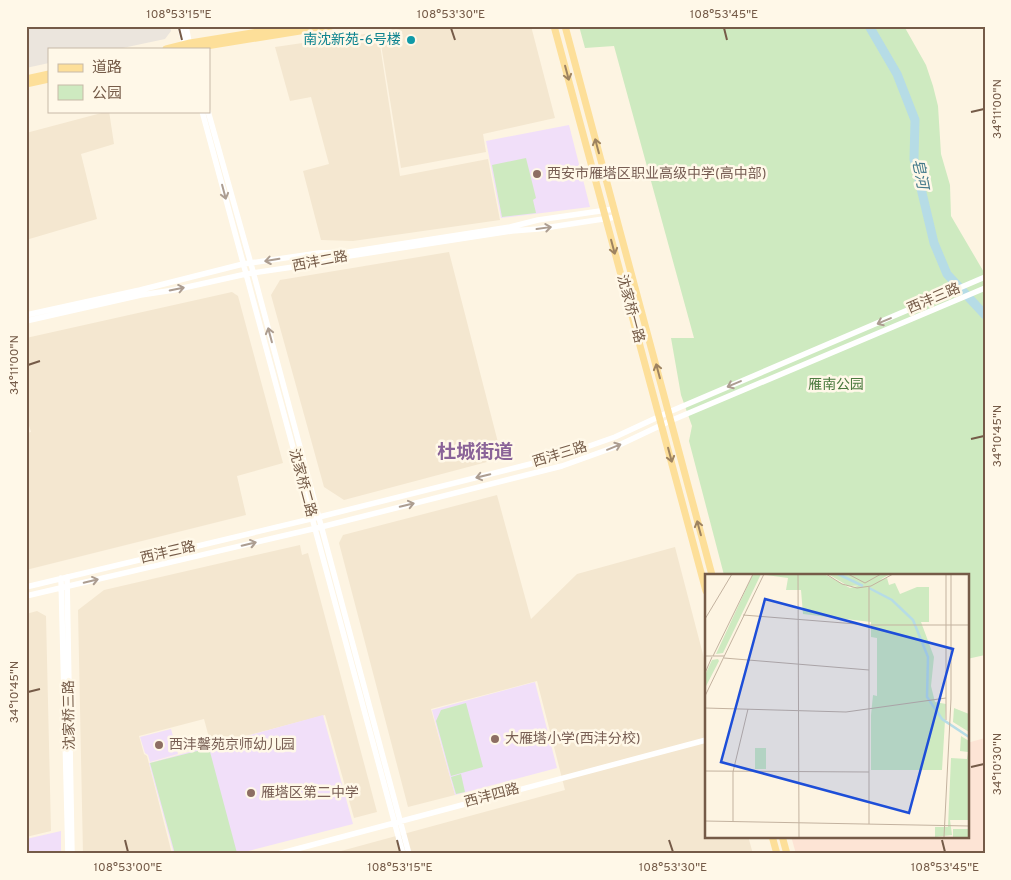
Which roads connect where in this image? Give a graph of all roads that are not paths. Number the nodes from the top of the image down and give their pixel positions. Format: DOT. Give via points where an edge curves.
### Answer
graph roads {
  1 [pos="180,26"];
  2 [pos="186,26"];
  3 [pos="296,26"];
  4 [pos="331,26"];
  5 [pos="554,26"];
  6 [pos="565,26"];
  7 [pos="188,47"];
  8 [pos="48,74"];
  9 [pos="26,79"];
  10 [pos="48,79"];
  11 [pos="26,84"];
  12 [pos="202,112"];
  13 [pos="208,112"];
  14 [pos="614,209"];
  15 [pos="604,210"];
  16 [pos="616,217"];
  17 [pos="606,219"];
  18 [pos="243,264"];
  19 [pos="250,264"];
  20 [pos="253,273"];
  21 [pos="246,274"];
  22 [pos="985,278"];
  23 [pos="985,288"];
  24 [pos="26,315"];
  25 [pos="26,320"];
  26 [pos="669,412"];
  27 [pos="658,417"];
  28 [pos="670,421"];
  29 [pos="662,425"];
  30 [pos="319,517"];
  31 [pos="311,519"];
  32 [pos="318,528"];
  33 [pos="712,574"];
  34 [pos="64,578"];
  35 [pos="26,587"];
  36 [pos="64,587"];
  37 [pos="705,587"];
  38 [pos="26,596"];
  39 [pos="705,740"];
  40 [pos="397,822"];
  41 [pos="773,838"];
  42 [pos="783,838"];
  43 [pos="68,854"];
  44 [pos="72,854"];
  45 [pos="278,854"];
  46 [pos="403,854"];
  47 [pos="408,854"];
  48 [pos="777,854"];
  49 [pos="787,854"];
  1 -- 7 [label="street"];
  2 -- 7 [label="street"];
  3 -- 7 [label="main road"];
  4 -- 7 [label="main road"];
  5 -- 15 [label="main road, 沈家桥一路, one-way"];
  14 -- 6 [label="main road, 沈家桥一路, one-way"];
  8 -- 9 [label="main road"];
  10 -- 11 [label="main road"];
  12 -- 18 [label="street, 沈家桥二路, one-way"];
  13 -- 19 [label="street, 沈家桥二路"];
  14 -- 15 [label="street, 西沣二路"];
  14 -- 16 [label="main road, 沈家桥一路"];
  15 -- 17 [label="main road, 沈家桥一路"];
  15 -- 19 [label="street, 西沣二路, one-way" via="349,252 319,253"];
  16 -- 17 [label="street, 西沣二路"];
  26 -- 16 [label="main road, 沈家桥一路, one-way"];
  20 -- 17 [label="street, 西沣二路, one-way" via="359,254"];
  17 -- 27 [label="main road, 沈家桥一路, one-way"];
  18 -- 19 [label="street, 西沣二路"];
  18 -- 21 [label="street, 沈家桥二路"];
  18 -- 24 [label="street, 西沣二路"];
  19 -- 20 [label="street, 沈家桥二路"];
  20 -- 21 [label="street, 西沣二路"];
  30 -- 20 [label="street, 沈家桥二路, one-way"];
  25 -- 21 [label="street, 西沣二路, one-way"];
  21 -- 31 [label="street, 沈家桥二路"];
  22 -- 26 [label="street, 西沣三路, one-way"];
  23 -- 28 [label="street, 西沣三路"];
  26 -- 27 [label="street, 西沣三路"];
  26 -- 28 [label="main road, 沈家桥一路"];
  27 -- 29 [label="main road, 沈家桥一路"];
  27 -- 30 [label="street, 西沣三路, one-way" via="615,437 558,457"];
  28 -- 29 [label="street, 西沣三路"];
  33 -- 28 [label="main road, 沈家桥一路, one-way"];
  32 -- 29 [label="street, 西沣三路, one-way" via="562,466 616,447"];
  29 -- 37 [label="main road, 沈家桥一路, one-way"];
  30 -- 31 [label="street, 西沣三路"];
  30 -- 32 [label="street, 沈家桥二路"];
  31 -- 32 [label="street, 沈家桥二路"];
  31 -- 34 [label="street, 西沣三路"];
  36 -- 32 [label="street, 西沣三路, one-way"];
  32 -- 40 [label="street, 沈家桥二路"];
  34 -- 35 [label="street, 西沣三路"];
  34 -- 36 [label="street, 沈家桥三路"];
  36 -- 38 [label="street, 西沣三路"];
  36 -- 43 [label="street, 沈家桥三路"];
  36 -- 44 [label="street, 沈家桥三路"];
  39 -- 40 [label="street, 西沣四路"];
  40 -- 45 [label="street, 西沣四路"];
  40 -- 46 [label="street, 沈家桥二路"];
  40 -- 47 [label="street, 沈家桥二路"];
  41 -- 48 [label="main road"];
  42 -- 49 [label="main road"];
}
